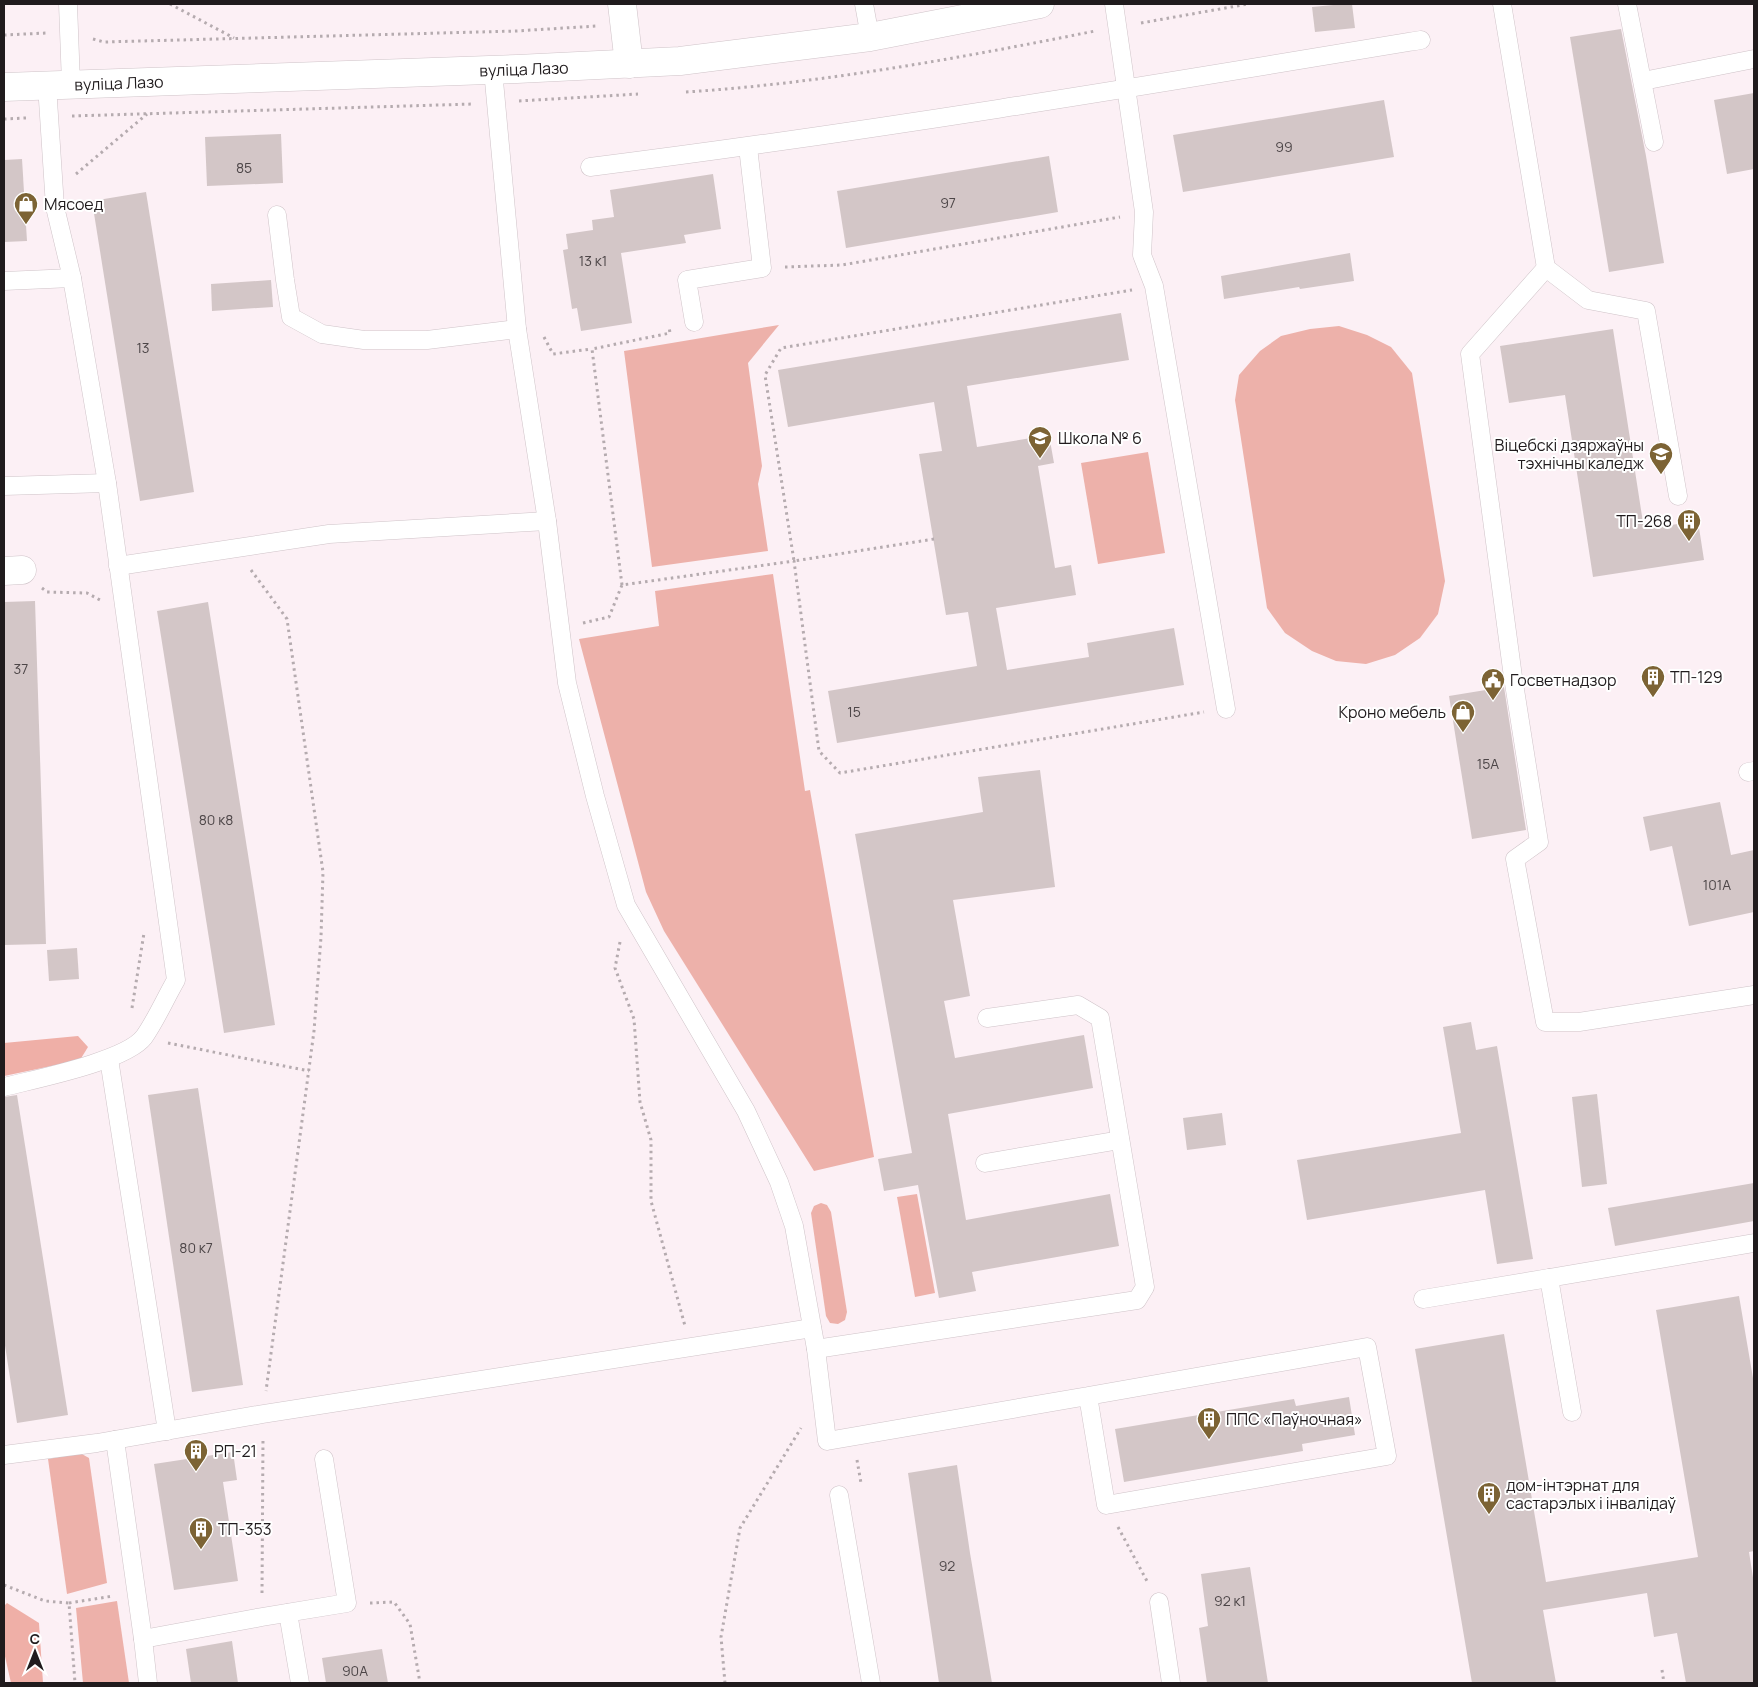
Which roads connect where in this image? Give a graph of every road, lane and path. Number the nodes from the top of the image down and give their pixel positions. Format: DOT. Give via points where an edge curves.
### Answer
graph roads {
  1 [pos="68,4"];
  2 [pos="170,4"];
  3 [pos="864,4"];
  4 [pos="1040,4"];
  5 [pos="1114,4"];
  6 [pos="1502,4"];
  7 [pos="1628,4"];
  8 [pos="623,15"];
  9 [pos="516,30"];
  10 [pos="69,32"];
  11 [pos="4,35"];
  12 [pos="870,37"];
  13 [pos="234,38"];
  14 [pos="516,38"];
  15 [pos="1421,40"];
  16 [pos="1754,59"];
  17 [pos="628,64"];
  18 [pos="492,70"];
  19 [pos="1643,81"];
  20 [pos="59,84"];
  21 [pos="4,86"];
  22 [pos="1127,89"];
  23 [pos="518,101"];
  24 [pos="519,111"];
  25 [pos="147,114"];
  26 [pos="1654,142"];
  27 [pos="748,147"];
  28 [pos="590,167"];
  29 [pos="75,174"];
  30 [pos="1144,212"];
  31 [pos="277,215"];
  32 [pos="762,268"];
  33 [pos="1546,268"];
  34 [pos="72,278"];
  35 [pos="4,281"];
  36 [pos="1154,286"];
  37 [pos="694,322"];
  38 [pos="668,324"];
  39 [pos="517,329"];
  40 [pos="540,330"];
  41 [pos="592,348"];
  42 [pos="106,483"];
  43 [pos="4,486"];
  44 [pos="1678,496"];
  45 [pos="546,521"];
  46 [pos="934,539"];
  47 [pos="234,547"];
  48 [pos="794,561"];
  49 [pos="118,566"];
  50 [pos="13,570"];
  51 [pos="622,585"];
  52 [pos="105,602"];
  53 [pos="560,629"];
  54 [pos="1226,709"];
  55 [pos="626,905"];
  56 [pos="1754,995"];
  57 [pos="987,1018"];
  58 [pos="143,1038"];
  59 [pos="109,1059"];
  60 [pos="309,1071"];
  61 [pos="4,1087"];
  62 [pos="1120,1140"];
  63 [pos="985,1163"];
  64 [pos="1754,1243"];
  65 [pos="1549,1278"];
  66 [pos="1422,1299"];
  67 [pos="812,1328"];
  68 [pos="691,1348"];
  69 [pos="816,1349"];
  70 [pos="822,1395"];
  71 [pos="1088,1396"];
  72 [pos="1572,1412"];
  73 [pos="263,1414"];
  74 [pos="167,1431"];
  75 [pos="115,1440"];
  76 [pos="4,1455"];
  77 [pos="324,1460"];
  78 [pos="839,1496"];
  79 [pos="1106,1505"];
  80 [pos="4,1585"];
  81 [pos="115,1596"];
  82 [pos="1159,1602"];
  83 [pos="69,1603"];
  84 [pos="347,1603"];
  85 [pos="288,1613"];
  86 [pos="262,1617"];
  87 [pos="143,1639"];
  88 [pos="1662,1670"];
  89 [pos="75,1683"];
  90 [pos="148,1683"];
  91 [pos="300,1683"];
  92 [pos="420,1683"];
  93 [pos="725,1683"];
  94 [pos="872,1683"];
  95 [pos="1170,1683"];
  96 [pos="1664,1683"];
  1 -- 10 [label="lane"];
  2 -- 13 [label="path"];
  3 -- 12 [label="lane"];
  4 -- 12 [label="street, вуліца Лазо"];
  5 -- 22 [label="lane"];
  6 -- 33 [label="lane"];
  7 -- 19 [label="lane"];
  8 -- 9 [label="path" via="581,26"];
  8 -- 17 [label="street"];
  9 -- 13 [label="path"];
  9 -- 14 [label="path"];
  10 -- 11 [label="path"];
  10 -- 13 [label="path" via="104,42"];
  10 -- 20 [label="lane"];
  12 -- 17 [label="street, вуліца Лазо"];
  15 -- 22 [label="lane"];
  16 -- 19 [label="lane"];
  17 -- 18 [label="street, вуліца Лазо"];
  18 -- 20 [label="street, вуліца Лазо"];
  18 -- 39 [label="lane"];
  19 -- 26 [label="lane"];
  20 -- 21 [label="street, вуліца Лазо"];
  20 -- 34 [label="lane" via="55,206"];
  22 -- 27 [label="lane"];
  22 -- 30 [label="lane"];
  23 -- 24 [label="path"];
  25 -- 29 [label="path"];
  27 -- 28 [label="lane"];
  27 -- 32 [label="lane"];
  30 -- 32 [label="path" via="842,265"];
  30 -- 36 [label="lane" via="1142,255"];
  31 -- 39 [label="lane" via="284,280 292,317 322,334 364,340 427,340"];
  32 -- 37 [label="lane" via="687,280"];
  33 -- 44 [label="lane" via="1588,300 1646,311"];
  33 -- 56 [label="lane" via="1470,354 1513,677 1539,842 1515,860 1545,1022 1579,1022"];
  34 -- 35 [label="lane"];
  34 -- 42 [label="lane"];
  36 -- 48 [label="path" via="782,348 765,375"];
  36 -- 54 [label="lane"];
  38 -- 41 [label="path" via="670,334"];
  39 -- 45 [label="lane"];
  40 -- 41 [label="path" via="553,354"];
  41 -- 51 [label="path"];
  42 -- 43 [label="lane"];
  42 -- 49 [label="lane"];
  45 -- 47 [label="lane" via="329,534"];
  45 -- 53 [label="lane"];
  46 -- 48 [label="path"];
  47 -- 49 [label="lane"];
  47 -- 60 [label="path" via="287,619 323,872 321,937"];
  48 -- 51 [label="path"];
  48 -- 54 [label="path" via="819,751 840,773"];
  49 -- 58 [label="lane" via="176,980"];
  50 -- 52 [label="path" via="47,592 86,593"];
  51 -- 53 [label="path" via="608,617"];
  53 -- 55 [label="lane" via="567,683"];
  55 -- 67 [label="lane" via="746,1111 779,1182 794,1226"];
  55 -- 68 [label="path" via="615,968 634,1019 640,1102 651,1140 651,1201"];
  57 -- 62 [label="lane" via="1078,1005 1100,1018"];
  58 -- 59 [label="lane"];
  58 -- 60 [label="path"];
  59 -- 61 [label="lane"];
  59 -- 74 [label="lane"];
  60 -- 73 [label="path"];
  62 -- 63 [label="lane"];
  62 -- 69 [label="lane" via="1145,1287 1137,1300"];
  64 -- 65 [label="lane"];
  65 -- 66 [label="lane"];
  65 -- 72 [label="lane"];
  67 -- 68 [label="lane"];
  67 -- 69 [label="lane"];
  68 -- 73 [label="lane"];
  69 -- 70 [label="lane"];
  70 -- 71 [label="lane" via="827,1441"];
  70 -- 93 [label="path" via="740,1528 721,1637"];
  71 -- 79 [label="lane"];
  71 -- 79 [label="lane" via="1368,1347 1387,1456"];
  73 -- 74 [label="lane"];
  73 -- 86 [label="path"];
  74 -- 75 [label="lane"];
  75 -- 76 [label="lane"];
  75 -- 87 [label="lane"];
  77 -- 84 [label="lane"];
  78 -- 94 [label="lane"];
  79 -- 82 [label="path"];
  80 -- 83 [label="path" via="45,1601"];
  81 -- 83 [label="path"];
  82 -- 95 [label="lane"];
  83 -- 89 [label="path"];
  84 -- 85 [label="lane"];
  84 -- 92 [label="path" via="394,1602 410,1624"];
  85 -- 86 [label="lane"];
  85 -- 91 [label="lane"];
  86 -- 87 [label="lane"];
  87 -- 90 [label="lane"];
  88 -- 96 [label="path"];
}
